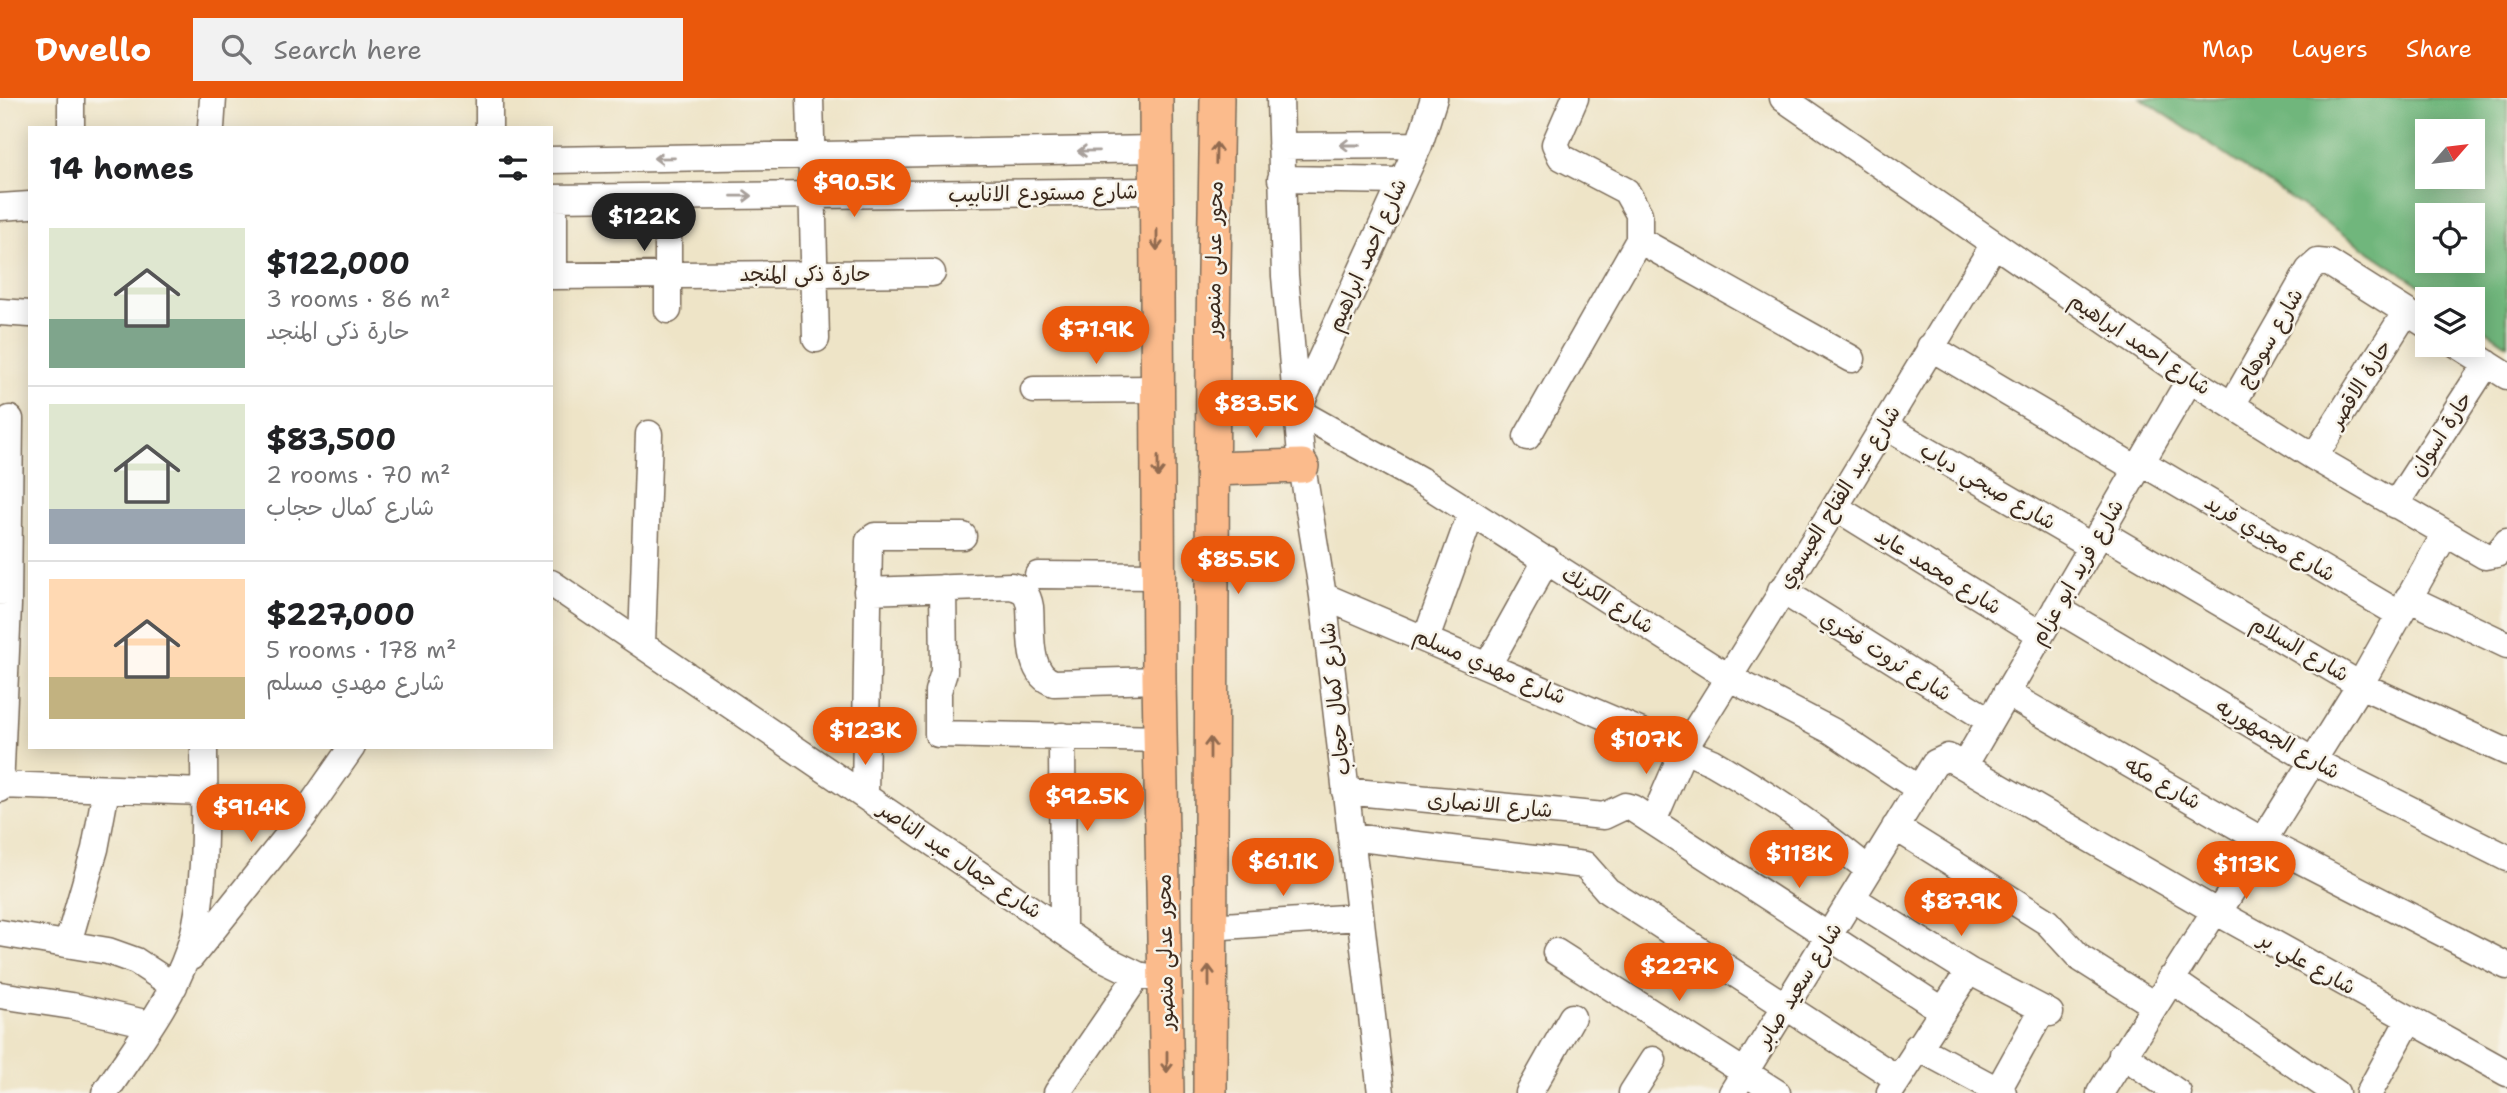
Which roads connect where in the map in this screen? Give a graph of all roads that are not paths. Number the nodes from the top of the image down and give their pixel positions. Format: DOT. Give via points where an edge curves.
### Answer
graph roads {
  1 [pos="71,98"];
  2 [pos="213,98"];
  3 [pos="489,98"];
  4 [pos="810,98"];
  5 [pos="1156,98"];
  6 [pos="1217,98"];
  7 [pos="1280,98"];
  8 [pos="1434,98"];
  9 [pos="1575,98"];
  10 [pos="1783,98"];
  11 [pos="71,126"];
  12 [pos="211,126"];
  13 [pos="489,126"];
  14 [pos="1419,145"];
  15 [pos="1281,146"];
  16 [pos="1156,149"];
  17 [pos="812,156"];
  18 [pos="553,160"];
  19 [pos="1281,179"];
  20 [pos="1401,181"];
  21 [pos="1156,191"];
  22 [pos="813,195"];
  23 [pos="668,197"];
  24 [pos="553,198"];
  25 [pos="28,205"];
  26 [pos="0,207"];
  27 [pos="1639,240"];
  28 [pos="1994,244"];
  29 [pos="933,273"];
  30 [pos="815,274"];
  31 [pos="668,275"];
  32 [pos="553,276"];
  33 [pos="668,310"];
  34 [pos="0,312"];
  35 [pos="28,314"];
  36 [pos="2415,317"];
  37 [pos="2415,321"];
  38 [pos="816,339"];
  39 [pos="1930,347"];
  40 [pos="2478,357"];
  41 [pos="1853,359"];
  42 [pos="2497,369"];
  43 [pos="2190,379"];
  44 [pos="1157,389"];
  45 [pos="1034,390"];
  46 [pos="2232,405"];
  47 [pos="1297,411"];
  48 [pos="13,419"];
  49 [pos="1885,426"];
  50 [pos="649,434"];
  51 [pos="1527,436"];
  52 [pos="2314,457"];
  53 [pos="1301,466"];
  54 [pos="2139,466"];
  55 [pos="1212,469"];
  56 [pos="2395,505"];
  57 [pos="1835,507"];
  58 [pos="1471,514"];
  59 [pos="2445,534"];
  60 [pos="964,536"];
  61 [pos="2096,539"];
  62 [pos="2507,542"];
  63 [pos="1547,559"];
  64 [pos="1038,575"];
  65 [pos="1158,576"];
  66 [pos="553,584"];
  67 [pos="943,588"];
  68 [pos="1781,590"];
  69 [pos="867,591"];
  70 [pos="1323,596"];
  71 [pos="13,605"];
  72 [pos="2404,606"];
  73 [pos="2056,608"];
  74 [pos="2040,635"];
  75 [pos="1426,639"];
  76 [pos="642,645"];
  77 [pos="2507,645"];
  78 [pos="1488,665"];
  79 [pos="1728,677"];
  80 [pos="1159,680"];
  81 [pos="2360,685"];
  82 [pos="2006,693"];
  83 [pos="2,703"];
  84 [pos="1990,721"];
  85 [pos="1062,736"];
  86 [pos="1161,739"];
  87 [pos="204,749"];
  88 [pos="351,749"];
  89 [pos="1684,749"];
  90 [pos="2507,752"];
  91 [pos="2313,761"];
  92 [pos="1964,766"];
  93 [pos="0,787"];
  94 [pos="1919,789"];
  95 [pos="106,790"];
  96 [pos="1345,791"];
  97 [pos="204,792"];
  98 [pos="865,796"];
  99 [pos="1642,814"];
  100 [pos="1895,827"];
  101 [pos="1350,837"];
  102 [pos="2263,841"];
  103 [pos="2507,858"];
  104 [pos="1869,870"];
  105 [pos="1852,898"];
  106 [pos="2216,912"];
  107 [pos="1359,916"];
  108 [pos="1209,927"];
  109 [pos="1063,930"];
  110 [pos="0,933"];
  111 [pos="1829,938"];
  112 [pos="68,943"];
  113 [pos="1556,952"];
  114 [pos="2507,966"];
  115 [pos="1969,971"];
  116 [pos="178,976"];
  117 [pos="1153,978"];
  118 [pos="2170,979"];
  119 [pos="0,995"];
  120 [pos="2154,1005"];
  121 [pos="1785,1007"];
  122 [pos="1942,1010"];
  123 [pos="1572,1017"];
  124 [pos="2409,1020"];
  125 [pos="149,1024"];
  126 [pos="1917,1046"];
  127 [pos="2122,1054"];
  128 [pos="1653,1060"];
  129 [pos="2507,1073"];
  130 [pos="1738,1083"];
  131 [pos="1893,1086"];
  132 [pos="1991,1090"];
  133 [pos="105,1093"];
  134 [pos="1057,1093"];
  135 [pos="1167,1093"];
  136 [pos="1210,1093"];
  137 [pos="1381,1093"];
  138 [pos="1529,1093"];
  139 [pos="1632,1093"];
  140 [pos="1777,1093"];
  141 [pos="2099,1093"];
  142 [pos="2178,1093"];
  143 [pos="2336,1093"];
  144 [pos="2369,1093"];
  1 -- 11 [label="street"];
  2 -- 12 [label="street"];
  3 -- 13 [label="street"];
  4 -- 17 [label="street"];
  5 -- 16 [label="main road, محور عدلى منصور"];
  55 -- 6 [label="main road, محور عدلى منصور, one-way"];
  7 -- 15 [label="street, شارع كمال حجاب"];
  8 -- 14 [label="street, شارع احمد ابراهيم"];
  9 -- 27 [label="street" via="1555,144 1561,157 1626,191 1639,214"];
  10 -- 28 [label="street, شارع احمد ابراهيم"];
  14 -- 15 [label="street, one-way"];
  14 -- 20 [label="street, شارع احمد ابراهيم"];
  15 -- 19 [label="street, شارع كمال حجاب"];
  16 -- 17 [label="street, شارع مستودع الانابيب, one-way"];
  16 -- 21 [label="main road, محور عدلى منصور"];
  17 -- 18 [label="street, شارع مستودع الانابيب, one-way"];
  17 -- 22 [label="street"];
  19 -- 20 [label="street"];
  19 -- 47 [label="street, شارع كمال حجاب"];
  20 -- 47 [label="street, شارع احمد ابراهيم"];
  21 -- 22 [label="street, شارع مستودع الانابيب"];
  21 -- 44 [label="main road, محور عدلى منصور, one-way"];
  23 -- 22 [label="street, شارع مستودع الانابيب, one-way"];
  22 -- 30 [label="street"];
  23 -- 24 [label="street, شارع مستودع الانابيب"];
  23 -- 31 [label="street"];
  25 -- 26 [label="street"];
  27 -- 41 [label="street"];
  27 -- 51 [label="street"];
  28 -- 39 [label="street, شارع عبد الفتاح العيسوي"];
  28 -- 43 [label="street, شارع احمد ابراهيم"];
  29 -- 30 [label="street, حارة ذكى المنجد"];
  30 -- 31 [label="street, حارة ذكى المنجد"];
  30 -- 38 [label="street"];
  31 -- 32 [label="street, حارة ذكى المنجد"];
  31 -- 33 [label="street"];
  34 -- 35 [label="street"];
  36 -- 46 [label="street, شارع سوهاج" via="2329,263 2318,262 2309,270"];
  37 -- 52 [label="street, حارة الاقصر"];
  39 -- 49 [label="street, شارع عبد الفتاح العيسوي"];
  39 -- 54 [label="street, شارع مجدي فريد"];
  40 -- 42 [label="street"];
  42 -- 56 [label="street, حارة اسوان"];
  43 -- 46 [label="street, شارع احمد ابراهيم"];
  43 -- 54 [label="street, شارع فريد ابو عزام"];
  44 -- 45 [label="street"];
  44 -- 65 [label="main road, محور عدلى منصور, one-way"];
  46 -- 52 [label="street, شارع احمد ابراهيم"];
  47 -- 53 [label="street, شارع كمال حجاب"];
  47 -- 58 [label="street, شارع الكرنك"];
  48 -- 71 [label="street"];
  49 -- 57 [label="street, شارع عبد الفتاح العيسوي"];
  49 -- 61 [label="street, شارع صبحي دياب"];
  50 -- 76 [label="street"];
  52 -- 56 [label="street, شارع احمد ابراهيم"];
  53 -- 55 [label="main road"];
  53 -- 70 [label="street, شارع كمال حجاب"];
  54 -- 61 [label="street, شارع فريد ابو عزام"];
  54 -- 72 [label="street, شارع مجدي فريد"];
  108 -- 55 [label="main road, محور عدلى منصور, one-way"];
  56 -- 59 [label="street, شارع احمد ابراهيم"];
  57 -- 68 [label="street, شارع عبد الفتاح العيسوي"];
  57 -- 74 [label="street, شارع محمد عايد"];
  58 -- 63 [label="street, شارع الكرنك"];
  58 -- 75 [label="street"];
  59 -- 62 [label="street, شارع احمد ابراهيم" via="2489,557"];
  59 -- 72 [label="street"];
  60 -- 69 [label="street" via="872,537"];
  61 -- 73 [label="street, شارع فريد ابو عزام"];
  61 -- 81 [label="street, شارع السلام"];
  63 -- 78 [label="street"];
  63 -- 79 [label="street, شارع الكرنك"];
  64 -- 65 [label="street"];
  65 -- 80 [label="main road, محور عدلى منصور"];
  66 -- 76 [label="street, شارع جمال عبد الناصر"];
  67 -- 69 [label="street"];
  67 -- 80 [label="street" via="1022,589 1030,607 1037,671 1044,680"];
  67 -- 85 [label="street" via="938,734"];
  68 -- 79 [label="street, شارع عبد الفتاح العيسوي"];
  68 -- 84 [label="street, شارع ثروت فخري"];
  69 -- 98 [label="street"];
  70 -- 75 [label="street, شارع مهدي مسلم"];
  70 -- 96 [label="street, شارع كمال حجاب"];
  71 -- 83 [label="street"];
  72 -- 77 [label="street, شارع مجدي فريد"];
  72 -- 81 [label="street"];
  73 -- 74 [label="street, شارع فريد ابو عزام"];
  73 -- 91 [label="street, شارع الجمهوريه"];
  74 -- 82 [label="street, شارع فريد ابو عزام"];
  75 -- 78 [label="street, شارع مهدي مسلم"];
  76 -- 98 [label="street, شارع جمال عبد الناصر"];
  78 -- 89 [label="street, شارع مهدي مسلم"];
  79 -- 89 [label="street, شارع عبد الفتاح العيسوي"];
  79 -- 94 [label="street, شارع الكرنك" via="1832,731"];
  80 -- 86 [label="main road, محور عدلى منصور"];
  81 -- 90 [label="street, شارع السلام"];
  81 -- 91 [label="street"];
  82 -- 84 [label="street, شارع فريد ابو عزام"];
  82 -- 102 [label="street, شارع مكه"];
  83 -- 93 [label="street"];
  84 -- 92 [label="street, شارع فريد ابو عزام"];
  85 -- 86 [label="street"];
  85 -- 109 [label="street"];
  86 -- 117 [label="main road, محور عدلى منصور"];
  87 -- 97 [label="street"];
  88 -- 116 [label="street"];
  89 -- 99 [label="street, شارع عبد الفتاح العيسوي"];
  89 -- 104 [label="street, شارع مهدي مسلم" via="1767,793"];
  91 -- 102 [label="street"];
  91 -- 103 [label="street, شارع الجمهوريه"];
  92 -- 94 [label="street, شارع سعيد صابر" via="1948,757 1939,759"];
  92 -- 106 [label="street, شارع علي بر"];
  93 -- 95 [label="street"];
  94 -- 100 [label="street, شارع سعيد صابر"];
  95 -- 97 [label="street"];
  95 -- 112 [label="street" via="95,849"];
  96 -- 99 [label="street, شارع الانصارى" via="1604,816 1626,806"];
  96 -- 101 [label="street, شارع كمال حجاب"];
  97 -- 116 [label="street" via="197,918"];
  98 -- 109 [label="street, شارع جمال عبد الناصر"];
  99 -- 111 [label="street"];
  100 -- 104 [label="street, شارع سعيد صابر"];
  100 -- 120 [label="street" via="2047,922 2080,958"];
  101 -- 107 [label="street, شارع كمال حجاب"];
  101 -- 121 [label="street" via="1580,864 1594,872 1608,891"];
  102 -- 106 [label="street"];
  102 -- 114 [label="street, شارع مكه"];
  104 -- 105 [label="street, شارع سعيد صابر"];
  105 -- 111 [label="street, شارع سعيد صابر"];
  105 -- 115 [label="street"];
  106 -- 118 [label="street"];
  106 -- 124 [label="street, شارع علي بر"];
  107 -- 108 [label="street"];
  107 -- 137 [label="street, شارع كمال حجاب"];
  136 -- 108 [label="main road, محور عدلى منصور, one-way"];
  109 -- 117 [label="street, شارع جمال عبد الناصر" via="1101,957"];
  110 -- 112 [label="street"];
  111 -- 121 [label="street, شارع سعيد صابر"];
  111 -- 122 [label="street"];
  112 -- 116 [label="street"];
  113 -- 130 [label="street"];
  115 -- 122 [label="street"];
  115 -- 132 [label="street" via="2047,1011"];
  116 -- 125 [label="street"];
  117 -- 134 [label="street"];
  117 -- 135 [label="main road, محور عدلى منصور, one-way"];
  118 -- 120 [label="street"];
  118 -- 143 [label="street"];
  119 -- 125 [label="street"];
  120 -- 127 [label="street"];
  121 -- 130 [label="street, شارع سعيد صابر"];
  121 -- 131 [label="street"];
  122 -- 126 [label="street"];
  123 -- 138 [label="street"];
  124 -- 129 [label="street, شارع علي بر"];
  124 -- 144 [label="street"];
  125 -- 133 [label="street"];
  126 -- 131 [label="street"];
  126 -- 132 [label="street"];
  127 -- 141 [label="street"];
  127 -- 142 [label="street"];
  128 -- 139 [label="street"];
  130 -- 140 [label="street"];
}
